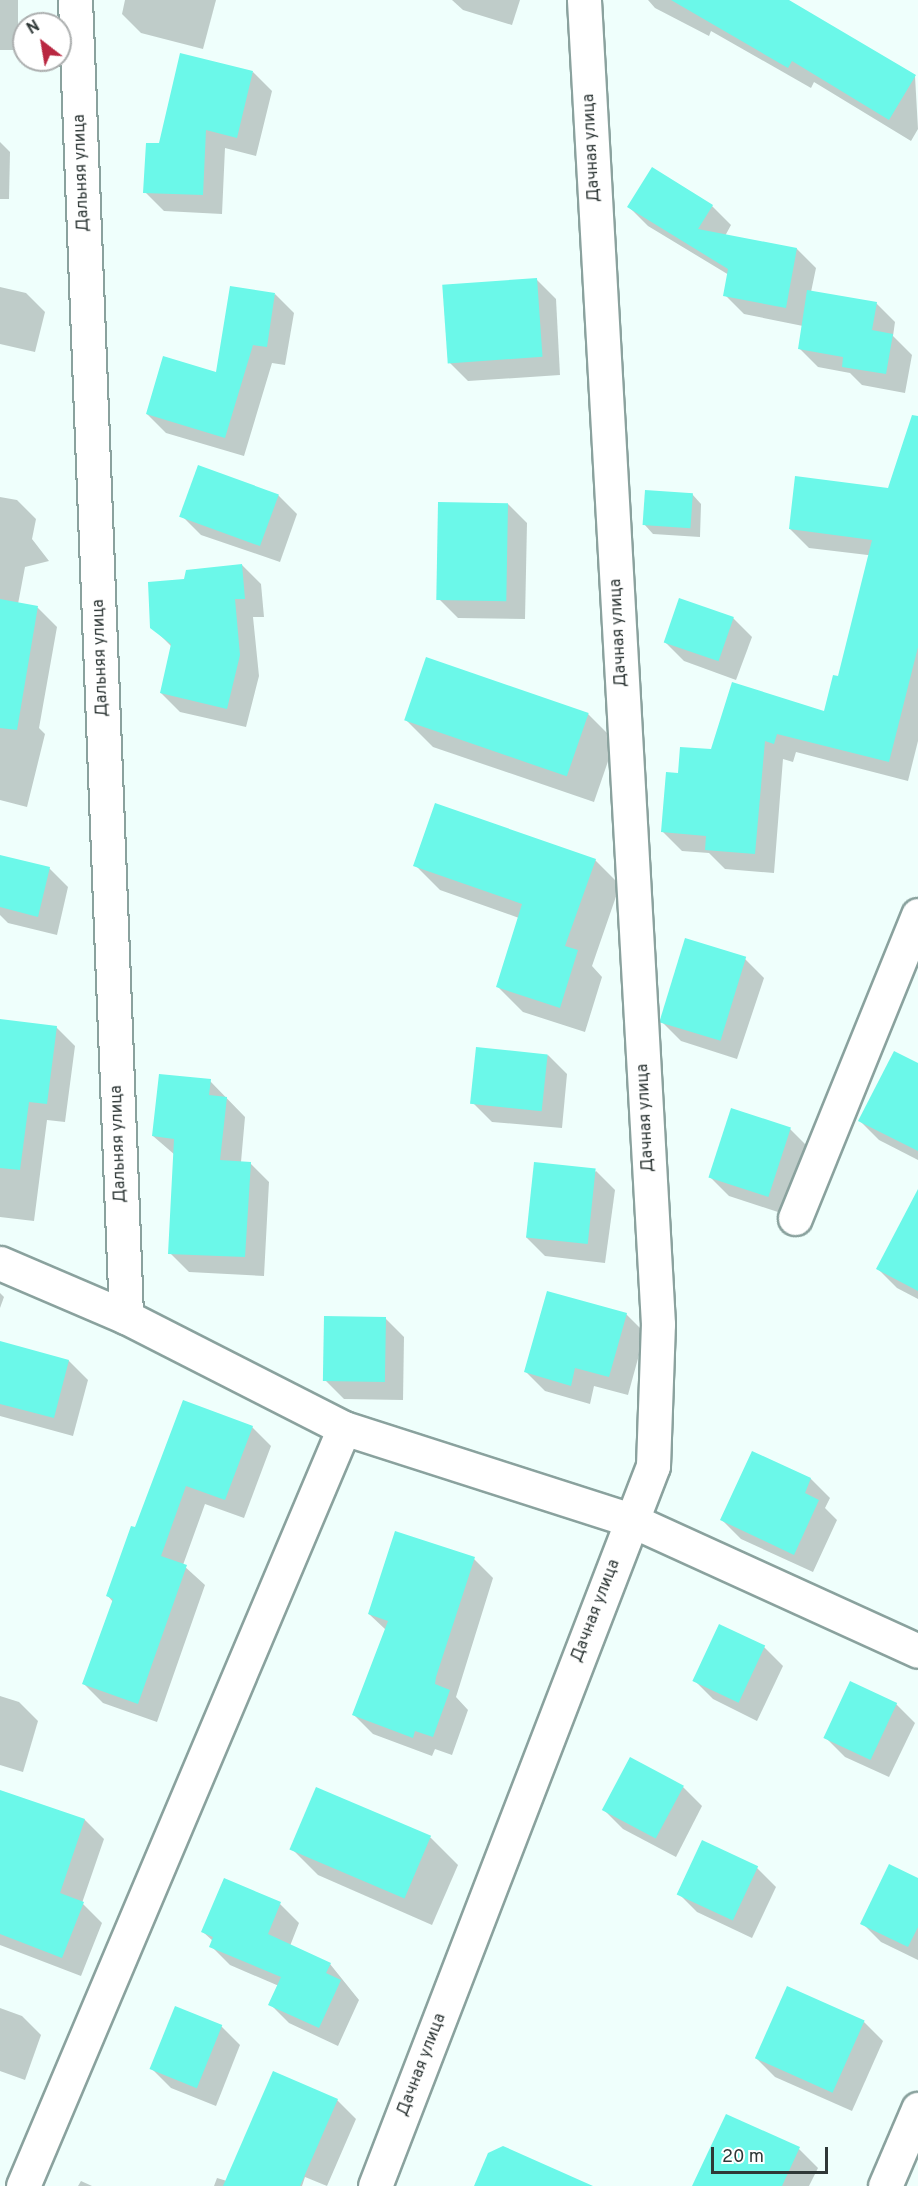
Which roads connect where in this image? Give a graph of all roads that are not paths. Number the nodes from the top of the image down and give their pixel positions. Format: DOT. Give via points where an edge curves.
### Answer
graph roads {
  1 [pos="75,0"];
  2 [pos="584,0"];
  3 [pos="918,915"];
  4 [pos="795,1218"];
  5 [pos="0,1263"];
  6 [pos="126,1317"];
  7 [pos="344,1428"];
  8 [pos="631,1520"];
  9 [pos="918,1651"];
  10 [pos="918,2109"];
  11 [pos="23,2186"];
  12 [pos="375,2186"];
  13 [pos="885,2186"];
  1 -- 6 [label="street, Дальняя улица"];
  2 -- 8 [label="street, Дачная улица" via="658,1324 653,1466"];
  3 -- 4 [label="street"];
  5 -- 6 [label="street"];
  6 -- 7 [label="street"];
  7 -- 8 [label="street"];
  7 -- 11 [label="street"];
  8 -- 9 [label="street"];
  8 -- 12 [label="street, Дачная улица"];
  10 -- 13 [label="street"];
}
